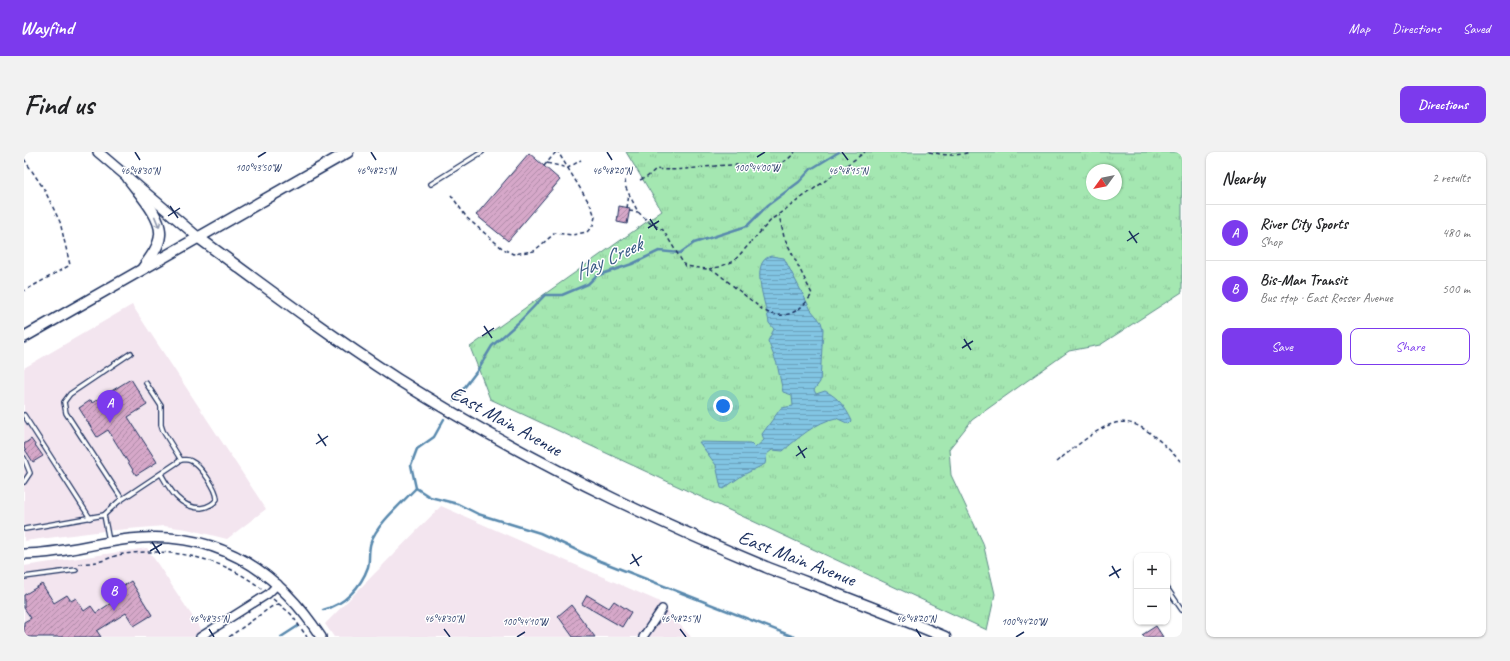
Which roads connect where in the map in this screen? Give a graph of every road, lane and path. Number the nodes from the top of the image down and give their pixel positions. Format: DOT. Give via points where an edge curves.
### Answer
graph roads {
  1 [pos="98,152"];
  2 [pos="348,152"];
  3 [pos="482,152"];
  4 [pos="557,152"];
  5 [pos="794,152"];
  6 [pos="865,152"];
  7 [pos="929,152"];
  8 [pos="970,152"];
  9 [pos="24,159"];
  10 [pos="580,160"];
  11 [pos="547,163"];
  12 [pos="544,166"];
  13 [pos="568,168"];
  14 [pos="128,178"];
  15 [pos="625,180"];
  16 [pos="640,180"];
  17 [pos="431,184"];
  18 [pos="629,194"];
  19 [pos="451,195"];
  20 [pos="627,208"];
  21 [pos="630,211"];
  22 [pos="638,212"];
  23 [pos="779,215"];
  24 [pos="199,238"];
  25 [pos="707,269"];
  26 [pos="142,270"];
  27 [pos="24,291"];
  28 [pos="24,338"];
  29 [pos="131,353"];
  30 [pos="146,383"];
  31 [pos="24,415"];
  32 [pos="24,458"];
  33 [pos="182,460"];
  34 [pos="1056,462"];
  35 [pos="1182,463"];
  36 [pos="161,474"];
  37 [pos="24,482"];
  38 [pos="122,499"];
  39 [pos="104,515"];
  40 [pos="90,518"];
  41 [pos="25,529"];
  42 [pos="110,542"];
  43 [pos="24,554"];
  44 [pos="79,564"];
  45 [pos="76,570"];
  46 [pos="24,577"];
  47 [pos="256,584"];
  48 [pos="278,584"];
  49 [pos="1168,589"];
  50 [pos="662,609"];
  51 [pos="1182,610"];
  52 [pos="200,637"];
  53 [pos="229,637"];
  54 [pos="307,637"];
  55 [pos="321,637"];
  56 [pos="644,637"];
  57 [pos="945,637"];
  1 -- 14 [label="street, East Main Avenue"];
  2 -- 24 [label="main road"];
  3 -- 17 [label="lane"];
  4 -- 11 [label="path"];
  4 -- 13 [label="path"];
  5 -- 16 [label="path" via="791,157 779,163 754,167 735,165 656,169"];
  6 -- 23 [label="path"];
  7 -- 8 [label="path" via="946,156"];
  9 -- 27 [label="path" via="44,189 60,222 70,265"];
  10 -- 13 [label="path"];
  11 -- 12 [label="path"];
  11 -- 13 [label="path"];
  13 -- 19 [label="path" via="594,213 593,226 587,232 576,235 555,233 537,249 526,254 513,254 502,248 467,218"];
  14 -- 24 [label="street, East Main Avenue"];
  14 -- 26 [label="main road, one-way" via="147,203 159,225 158,242"];
  15 -- 18 [label="path"];
  18 -- 20 [label="path"];
  18 -- 22 [label="path"];
  21 -- 22 [label="path"];
  22 -- 25 [label="path" via="663,230 685,266"];
  23 -- 25 [label="path" via="758,232 734,261"];
  23 -- 25 [label="path" via="784,237 812,294 800,310 788,315 774,315 763,310 716,272"];
  24 -- 26 [label="main road"];
  24 -- 57 [label="main road, East Main Avenue" via="291,306 396,378 541,462 613,499 703,540"];
  26 -- 28 [label="main road"];
  29 -- 38 [label="lane" via="70,394 64,402 66,413"];
  30 -- 33 [label="lane" via="161,406 163,431"];
  31 -- 40 [label="lane"];
  32 -- 37 [label="lane" via="30,473"];
  33 -- 36 [label="lane"];
  33 -- 36 [label="lane" via="191,461 206,477 217,495 215,502 201,508 182,502 170,490"];
  34 -- 35 [label="path" via="1104,426 1121,422 1131,423 1154,435"];
  36 -- 38 [label="lane"];
  38 -- 39 [label="lane"];
  39 -- 40 [label="lane"];
  39 -- 42 [label="lane"];
  40 -- 41 [label="lane"];
  42 -- 43 [label="street" via="46,553"];
  42 -- 48 [label="street" via="163,537 194,541 245,560"];
  44 -- 47 [label="path" via="102,561 124,554 170,552 220,565"];
  45 -- 46 [label="lane"];
  48 -- 52 [label="street" via="268,594"];
  48 -- 55 [label="street" via="302,610"];
  49 -- 51 [label="lane"];
  50 -- 56 [label="street"];
  53 -- 54 [label="path" via="279,604 291,614"];
}
